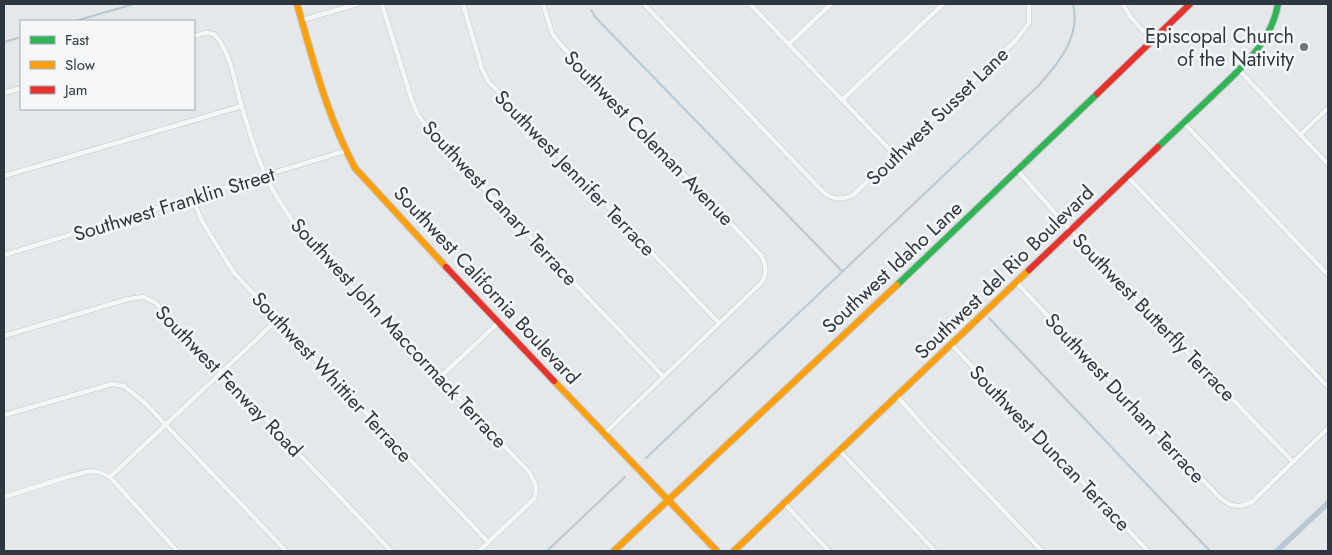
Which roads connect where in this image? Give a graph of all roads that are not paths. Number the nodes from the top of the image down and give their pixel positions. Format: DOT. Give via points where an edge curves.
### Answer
graph roads {
  1 [pos="297,4"];
  2 [pos="358,4"];
  3 [pos="382,4"];
  4 [pos="463,4"];
  5 [pos="543,4"];
  6 [pos="644,4"];
  7 [pos="750,4"];
  8 [pos="831,4"];
  9 [pos="943,4"];
  10 [pos="1029,4"];
  11 [pos="1123,4"];
  12 [pos="1190,4"];
  13 [pos="1278,4"];
  14 [pos="302,20"];
  15 [pos="195,36"];
  16 [pos="1152,40"];
  17 [pos="789,44"];
  18 [pos="1239,70"];
  19 [pos="20,88"];
  20 [pos="4,93"];
  21 [pos="842,100"];
  22 [pos="242,106"];
  23 [pos="1328,108"];
  24 [pos="1184,123"];
  25 [pos="1300,135"];
  26 [pos="345,151"];
  27 [pos="895,155"];
  28 [pos="1328,164"];
  29 [pos="1018,171"];
  30 [pos="4,176"];
  31 [pos="266,176"];
  32 [pos="1128,177"];
  33 [pos="193,199"];
  34 [pos="1071,231"];
  35 [pos="4,255"];
  36 [pos="1328,275"];
  37 [pos="1017,283"];
  38 [pos="277,320"];
  39 [pos="498,323"];
  40 [pos="719,323"];
  41 [pos="4,336"];
  42 [pos="951,344"];
  43 [pos="221,372"];
  44 [pos="663,376"];
  45 [pos="439,378"];
  46 [pos="1328,387"];
  47 [pos="898,396"];
  48 [pos="4,415"];
  49 [pos="166,425"];
  50 [pos="1328,428"];
  51 [pos="605,433"];
  52 [pos="839,450"];
  53 [pos="1293,462"];
  54 [pos="110,477"];
  55 [pos="4,498"];
  56 [pos="668,500"];
  57 [pos="784,503"];
  58 [pos="488,542"];
  59 [pos="176,551"];
  60 [pos="286,551"];
  61 [pos="391,551"];
  62 [pos="479,551"];
  63 [pos="614,551"];
  64 [pos="717,551"];
  65 [pos="734,551"];
  66 [pos="829,551"];
  67 [pos="935,551"];
  68 [pos="1042,551"];
  69 [pos="1148,551"];
  1 -- 14 [label="street, Southwest California Boulevard"];
  2 -- 14 [label="street"];
  3 -- 44 [label="street, Southwest Canary Terrace" via="418,116"];
  4 -- 40 [label="street, Southwest Jennifer Terrace" via="488,81"];
  5 -- 40 [label="street, Southwest Coleman Avenue" via="552,33 560,44 761,255 766,275"];
  6 -- 27 [label="street, Southwest Susset Lane" via="830,197 838,199 853,195"];
  7 -- 17 [label="street"];
  8 -- 17 [label="street"];
  9 -- 21 [label="street"];
  10 -- 27 [label="street, Southwest Susset Lane" via="1028,23 1016,40"];
  11 -- 16 [label="street" via="1131,18"];
  12 -- 16 [label="street, Southwest Idaho Lane"];
  13 -- 18 [label="street, Southwest del Rio Boulevard" via="1265,39"];
  14 -- 26 [label="street, Southwest California Boulevard" via="334,126"];
  15 -- 22 [label="street, Southwest John Maccormack Terrace" via="214,34 222,42"];
  16 -- 29 [label="street, Southwest Idaho Lane"];
  17 -- 21 [label="street"];
  18 -- 24 [label="street, Southwest del Rio Boulevard"];
  18 -- 25 [label="street"];
  19 -- 20 [label="street"];
  21 -- 27 [label="street"];
  22 -- 30 [label="street"];
  22 -- 31 [label="street, Southwest John Maccormack Terrace"];
  23 -- 25 [label="street"];
  24 -- 32 [label="street, Southwest del Rio Boulevard"];
  24 -- 36 [label="street"];
  25 -- 28 [label="street"];
  26 -- 31 [label="street, Southwest Franklin Street"];
  26 -- 39 [label="street, Southwest California Boulevard" via="355,168"];
  29 -- 34 [label="street, Southwest Butterfly Terrace"];
  29 -- 56 [label="street, Southwest Idaho Lane"];
  31 -- 33 [label="street, Southwest Franklin Street"];
  31 -- 45 [label="street, Southwest John Maccormack Terrace" via="300,232"];
  32 -- 34 [label="street, Southwest del Rio Boulevard"];
  32 -- 46 [label="street"];
  33 -- 35 [label="street, Southwest Franklin Street"];
  33 -- 38 [label="street, Southwest Whittier Terrace" via="202,222 234,272"];
  34 -- 37 [label="street, Southwest del Rio Boulevard"];
  34 -- 53 [label="street, Southwest Butterfly Terrace"];
  37 -- 42 [label="street, Southwest del Rio Boulevard"];
  37 -- 53 [label="street, Southwest Durham Terrace" via="1230,505 1237,507 1253,501"];
  38 -- 43 [label="street"];
  38 -- 58 [label="street, Southwest Whittier Terrace"];
  39 -- 45 [label="street"];
  39 -- 51 [label="street, Southwest California Boulevard"];
  40 -- 44 [label="street"];
  41 -- 43 [label="street, Southwest Fenway Road" via="144,297 156,303"];
  42 -- 47 [label="street, Southwest del Rio Boulevard"];
  42 -- 69 [label="street, Southwest Duncan Terrace"];
  43 -- 49 [label="street"];
  43 -- 61 [label="street, Southwest Fenway Road"];
  44 -- 51 [label="street"];
  45 -- 58 [label="street, Southwest John Maccormack Terrace" via="530,472 535,482 534,499"];
  47 -- 52 [label="street, Southwest del Rio Boulevard"];
  47 -- 68 [label="street"];
  48 -- 49 [label="street" via="112,384 124,386 134,393"];
  49 -- 54 [label="street"];
  49 -- 60 [label="street"];
  50 -- 53 [label="street"];
  51 -- 56 [label="street, Southwest California Boulevard"];
  52 -- 57 [label="street, Southwest del Rio Boulevard"];
  52 -- 67 [label="street"];
  54 -- 55 [label="street" via="90,471"];
  54 -- 59 [label="street"];
  56 -- 63 [label="street, Southwest Idaho Lane"];
  56 -- 64 [label="street, Southwest California Boulevard"];
  57 -- 65 [label="street, Southwest del Rio Boulevard"];
  57 -- 66 [label="street"];
  58 -- 62 [label="street"];
}
